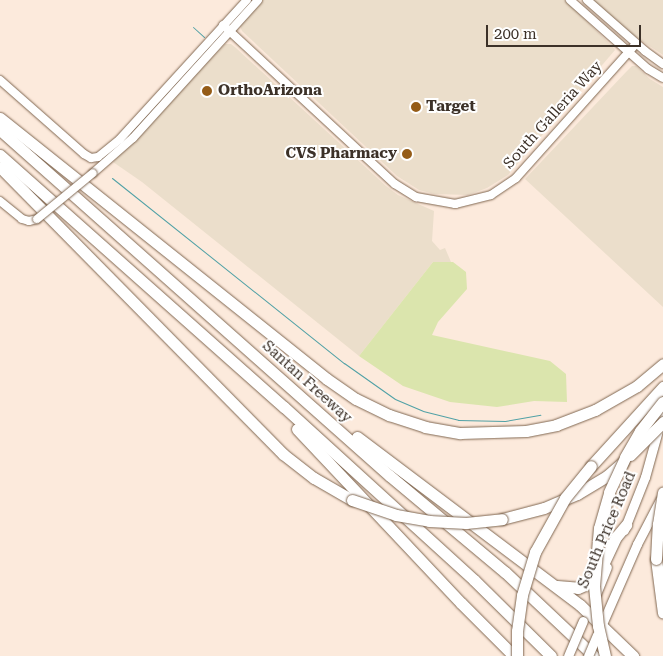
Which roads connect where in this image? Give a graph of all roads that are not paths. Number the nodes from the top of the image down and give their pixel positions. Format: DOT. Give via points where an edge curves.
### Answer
graph roads {
  1 [pos="247,0"];
  2 [pos="258,0"];
  3 [pos="570,0"];
  4 [pos="586,0"];
  5 [pos="226,28"];
  6 [pos="636,44"];
  7 [pos="629,52"];
  8 [pos="663,64"];
  9 [pos="663,78"];
  10 [pos="0,80"];
  11 [pos="0,118"];
  12 [pos="0,130"];
  13 [pos="0,155"];
  14 [pos="92,158"];
  15 [pos="0,167"];
  16 [pos="93,173"];
  17 [pos="0,201"];
  18 [pos="221,325"];
  19 [pos="234,363"];
  20 [pos="663,364"];
  21 [pos="663,387"];
  22 [pos="663,402"];
  23 [pos="663,411"];
  24 [pos="663,422"];
  25 [pos="663,494"];
  26 [pos="626,525"];
  27 [pos="554,585"];
  28 [pos="663,613"];
  29 [pos="585,616"];
  30 [pos="602,624"];
  31 [pos="516,656"];
  32 [pos="551,656"];
  33 [pos="568,656"];
  34 [pos="588,656"];
  35 [pos="594,656"];
  36 [pos="605,656"];
  37 [pos="610,656"];
  38 [pos="633,656"];
  1 -- 5 [label="street"];
  2 -- 5 [label="street"];
  3 -- 7 [label="street"];
  4 -- 6 [label="street"];
  5 -- 7 [label="street, South Galleria Way" via="386,176 416,196 444,204 474,201 511,182"];
  5 -- 14 [label="street" via="120,138 98,157"];
  5 -- 16 [label="street" via="133,138"];
  6 -- 7 [label="street, South Galleria Way"];
  6 -- 8 [label="street"];
  7 -- 9 [label="street"];
  10 -- 14 [label="street"];
  11 -- 20 [label="highway" via="327,379 356,399 389,415 441,430 509,434 570,420 603,406 636,386"];
  12 -- 18 [label="highway, Santan Freeway"];
  13 -- 19 [label="highway"];
  14 -- 16 [label="street"];
  15 -- 24 [label="highway, bridge" via="283,454 314,478 352,500 396,516 429,521 466,523 502,520 544,508 607,476"];
  16 -- 17 [label="street, bridge" via="31,221 23,220"];
  18 -- 27 [label="highway" via="371,448"];
  18 -- 35 [label="highway, Santan Freeway" via="390,476 505,572"];
  19 -- 31 [label="highway" via="461,603"];
  19 -- 32 [label="highway" via="474,580"];
  21 -- 31 [label="highway, bridge" via="565,498 535,552 522,596"];
  22 -- 36 [label="highway, bridge" via="625,457 599,528 594,593"];
  23 -- 26 [label="main road, South Price Road" via="645,477"];
  23 -- 37 [label="highway, bridge" via="627,464 605,525 600,559 600,594"];
  25 -- 28 [label="highway, bridge" via="656,559"];
  25 -- 30 [label="main road"];
  26 -- 27 [label="highway" via="616,536 600,571 588,583 572,588"];
  26 -- 29 [label="main road, South Price Road"];
  27 -- 29 [label="highway"];
  29 -- 30 [label="highway"];
  29 -- 33 [label="main road, South Price Road, bridge"];
  30 -- 34 [label="main road, bridge"];
  30 -- 38 [label="highway"];
}
